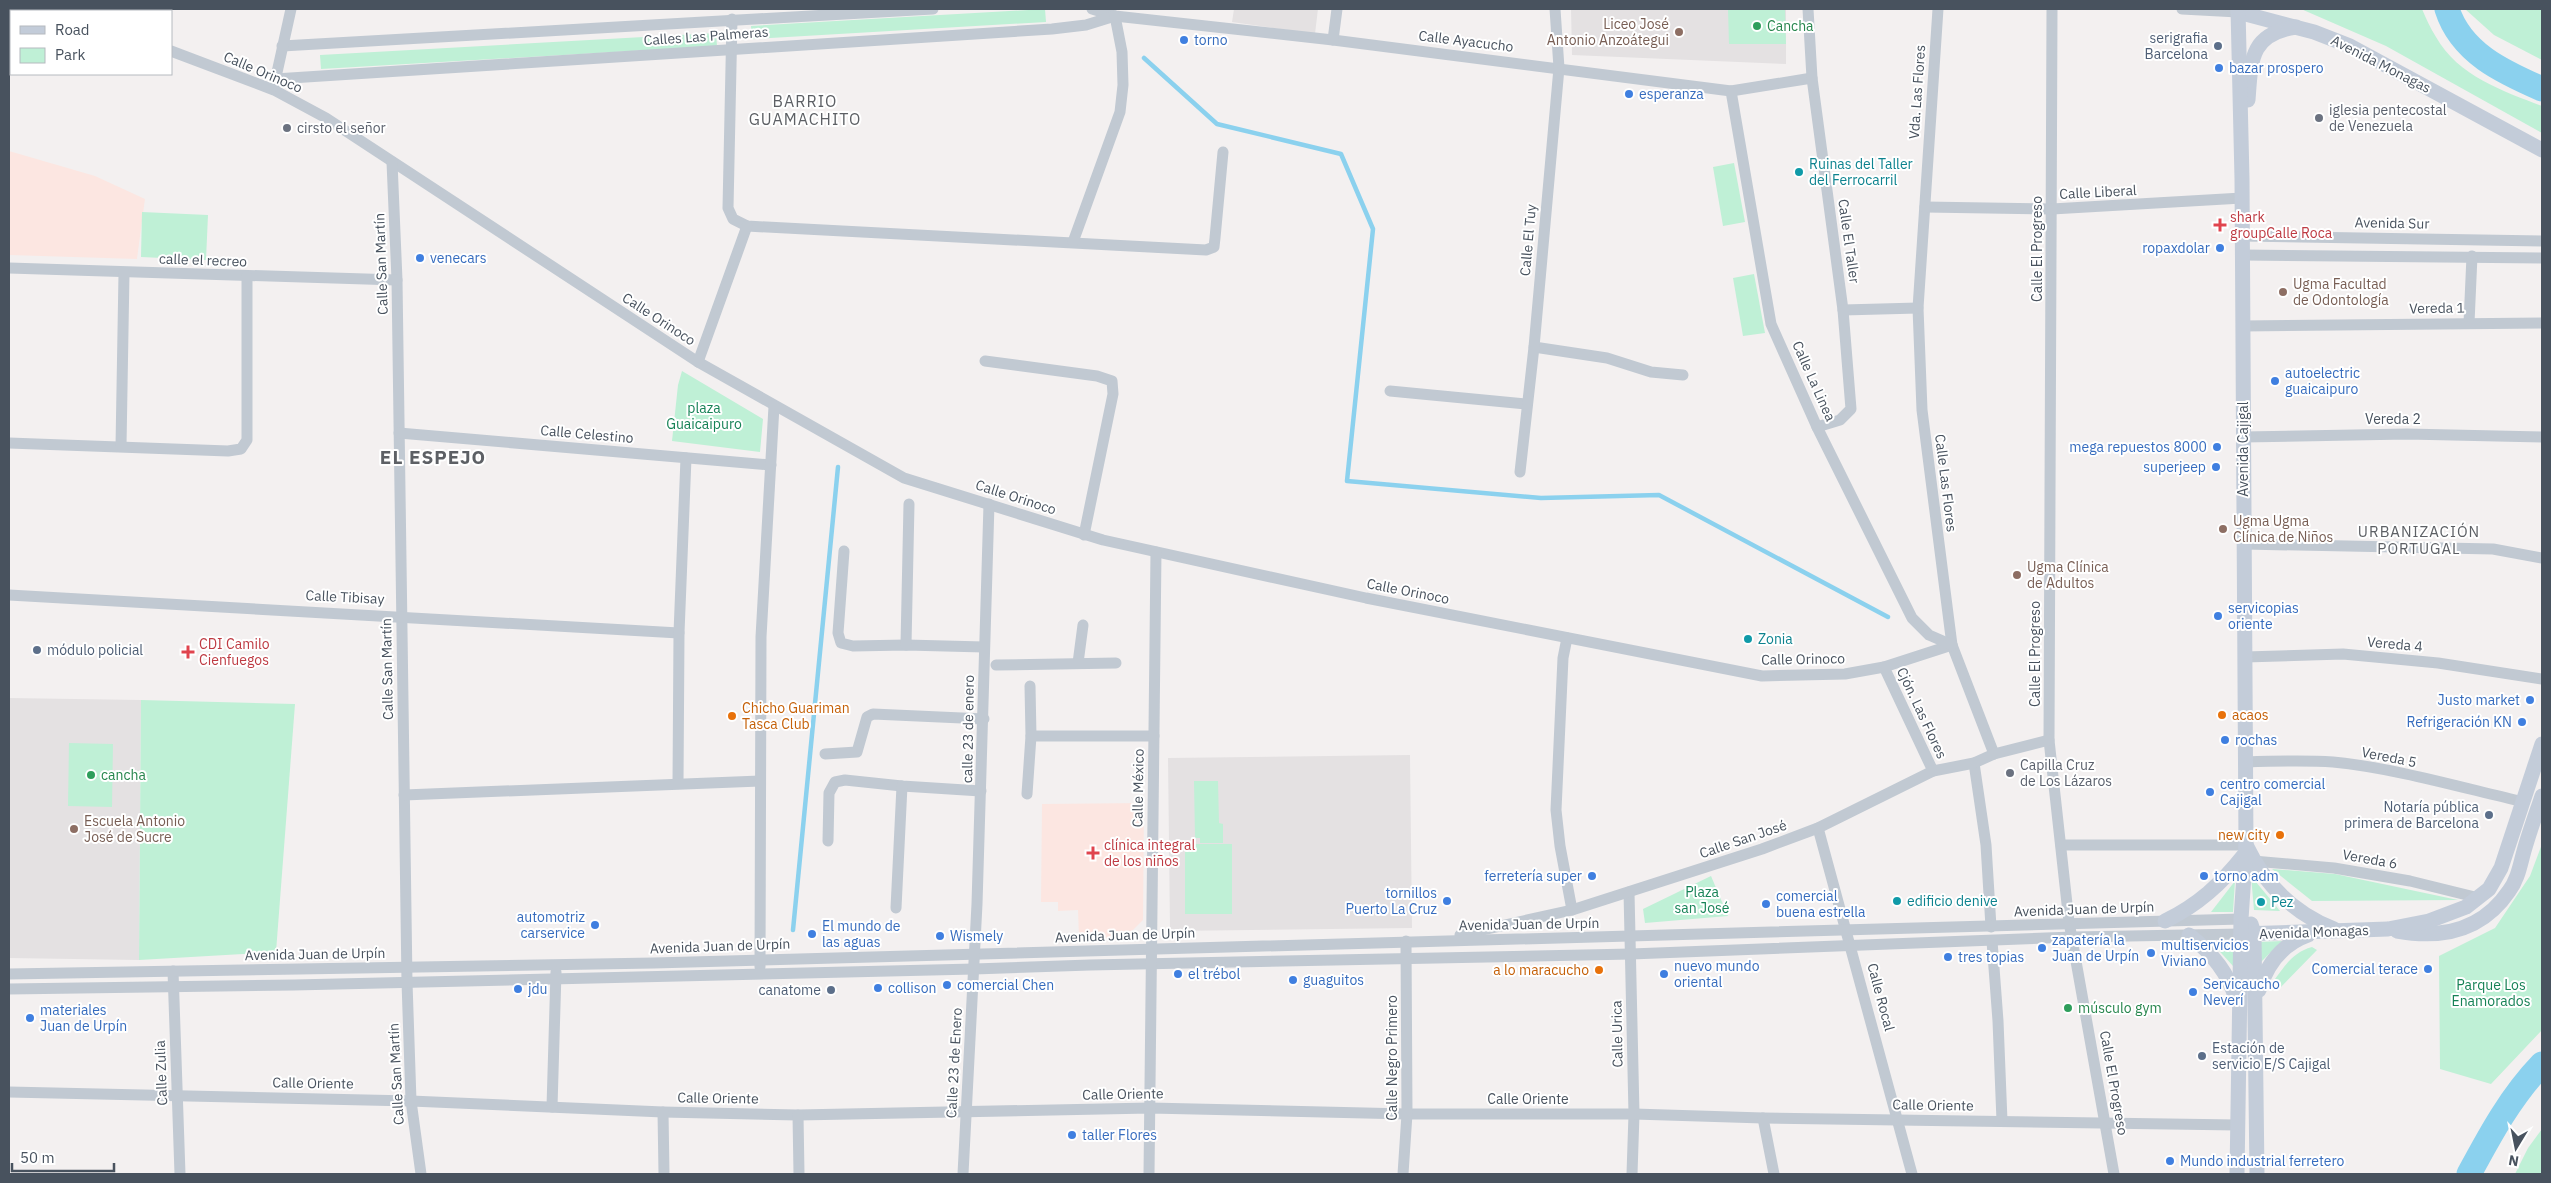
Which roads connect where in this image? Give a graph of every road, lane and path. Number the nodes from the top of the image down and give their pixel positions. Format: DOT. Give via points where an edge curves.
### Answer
graph roads {
  1 [pos="291,9"];
  2 [pos="933,9"];
  3 [pos="1092,9"];
  4 [pos="1337,9"];
  5 [pos="1555,9"];
  6 [pos="1808,9"];
  7 [pos="1938,9"];
  8 [pos="2052,9"];
  9 [pos="2182,9"];
  10 [pos="2279,9"];
  11 [pos="2238,10"];
  12 [pos="1156,15"];
  13 [pos="1115,16"];
  14 [pos="732,19"];
  15 [pos="2297,27"];
  16 [pos="2314,32"];
  17 [pos="1333,40"];
  18 [pos="282,46"];
  19 [pos="732,49"];
  20 [pos="172,52"];
  21 [pos="1558,68"];
  22 [pos="1812,78"];
  23 [pos="274,84"];
  24 [pos="1731,92"];
  25 [pos="2542,150"];
  26 [pos="1223,152"];
  27 [pos="392,162"];
  28 [pos="2242,167"];
  29 [pos="2242,198"];
  30 [pos="1925,207"];
  31 [pos="2052,209"];
  32 [pos="747,226"];
  33 [pos="2242,236"];
  34 [pos="2542,241"];
  35 [pos="1073,242"];
  36 [pos="2242,255"];
  37 [pos="2472,256"];
  38 [pos="2542,258"];
  39 [pos="9,268"];
  40 [pos="124,273"];
  41 [pos="247,276"];
  42 [pos="397,280"];
  43 [pos="1918,308"];
  44 [pos="1843,310"];
  45 [pos="2469,323"];
  46 [pos="2542,323"];
  47 [pos="2243,326"];
  48 [pos="1534,347"];
  49 [pos="985,361"];
  50 [pos="698,362"];
  51 [pos="1683,375"];
  52 [pos="1390,391"];
  53 [pos="1526,404"];
  54 [pos="774,406"];
  55 [pos="1817,426"];
  56 [pos="400,433"];
  57 [pos="2243,437"];
  58 [pos="2542,437"];
  59 [pos="9,443"];
  60 [pos="120,446"];
  61 [pos="686,458"];
  62 [pos="771,465"];
  63 [pos="1520,472"];
  64 [pos="909,504"];
  65 [pos="989,504"];
  66 [pos="1084,534"];
  67 [pos="2244,544"];
  68 [pos="844,551"];
  69 [pos="1156,552"];
  70 [pos="2542,558"];
  71 [pos="9,595"];
  72 [pos="402,615"];
  73 [pos="1083,625"];
  74 [pos="679,633"];
  75 [pos="1566,638"];
  76 [pos="906,644"];
  77 [pos="1952,645"];
  78 [pos="984,646"];
  79 [pos="2245,657"];
  80 [pos="1116,663"];
  81 [pos="1078,664"];
  82 [pos="996,665"];
  83 [pos="1884,667"];
  84 [pos="2542,679"];
  85 [pos="1030,686"];
  86 [pos="984,719"];
  87 [pos="1031,736"];
  88 [pos="1154,736"];
  89 [pos="2050,740"];
  90 [pos="2542,744"];
  91 [pos="825,754"];
  92 [pos="1994,754"];
  93 [pos="2245,762"];
  94 [pos="1974,763"];
  95 [pos="1933,771"];
  96 [pos="760,781"];
  97 [pos="678,783"];
  98 [pos="902,786"];
  99 [pos="981,791"];
  100 [pos="1027,794"];
  101 [pos="404,795"];
  102 [pos="2542,796"];
  103 [pos="2524,802"];
  104 [pos="1818,828"];
  105 [pos="828,841"];
  106 [pos="2061,846"];
  107 [pos="2248,854"];
  108 [pos="1629,892"];
  109 [pos="2479,898"];
  110 [pos="896,908"];
  111 [pos="1572,910"];
  112 [pos="2165,921"];
  113 [pos="2070,922"];
  114 [pos="1991,927"];
  115 [pos="2245,929"];
  116 [pos="2388,929"];
  117 [pos="2337,930"];
  118 [pos="1848,931"];
  119 [pos="2316,931"];
  120 [pos="2189,935"];
  121 [pos="1631,936"];
  122 [pos="2072,937"];
  123 [pos="1406,941"];
  124 [pos="1436,941"];
  125 [pos="1992,941"];
  126 [pos="1852,946"];
  127 [pos="1151,950"];
  128 [pos="975,954"];
  129 [pos="1631,954"];
  130 [pos="1407,958"];
  131 [pos="760,960"];
  132 [pos="1152,964"];
  133 [pos="557,965"];
  134 [pos="407,968"];
  135 [pos="974,969"];
  136 [pos="173,971"];
  137 [pos="760,973"];
  138 [pos="9,974"];
  139 [pos="556,978"];
  140 [pos="407,982"];
  141 [pos="174,988"];
  142 [pos="9,989"];
  143 [pos="2239,1008"];
  144 [pos="2256,1011"];
  145 [pos="9,1092"];
  146 [pos="176,1095"];
  147 [pos="411,1101"];
  148 [pos="552,1107"];
  149 [pos="1150,1108"];
  150 [pos="965,1111"];
  151 [pos="662,1112"];
  152 [pos="1407,1114"];
  153 [pos="1634,1114"];
  154 [pos="798,1115"];
  155 [pos="1764,1118"];
  156 [pos="1899,1119"];
  157 [pos="2002,1121"];
  158 [pos="2106,1123"];
  159 [pos="2237,1126"];
  160 [pos="180,1174"];
  161 [pos="421,1174"];
  162 [pos="664,1174"];
  163 [pos="799,1174"];
  164 [pos="963,1174"];
  165 [pos="1149,1174"];
  166 [pos="1404,1174"];
  167 [pos="1632,1174"];
  168 [pos="1774,1174"];
  169 [pos="1912,1174"];
  170 [pos="2114,1174"];
  171 [pos="2237,1174"];
  172 [pos="2257,1174"];
  1 -- 18 [label="street"];
  2 -- 14 [label="street, Calles Las Palmeras"];
  3 -- 13 [label="street"];
  4 -- 17 [label="street"];
  5 -- 21 [label="street, Calle El Tuy"];
  6 -- 22 [label="street, Calle El Taller"];
  7 -- 30 [label="street, Vda. Las Flores"];
  8 -- 31 [label="street, Calle El Progreso"];
  9 -- 11 [label="street"];
  10 -- 16 [label="main road"];
  11 -- 15 [label="main road, Avenida Monagas"];
  11 -- 28 [label="main road, Avenida Cajigal"];
  12 -- 13 [label="street, Calle Ayacucho"];
  12 -- 17 [label="street, Calle Ayacucho"];
  13 -- 19 [label="street, Calles Las Palmeras" via="1052,30"];
  13 -- 35 [label="street" via="1122,52 1120,112"];
  14 -- 18 [label="street, Calles Las Palmeras"];
  14 -- 19 [label="street"];
  15 -- 16 [label="main road, Avenida Monagas"];
  15 -- 28 [label="main road" via="2272,33 2257,46"];
  16 -- 25 [label="main road, Avenida Monagas" via="2386,64"];
  17 -- 21 [label="street, Calle Ayacucho"];
  18 -- 23 [label="street"];
  19 -- 23 [label="street, Calles Las Palmeras"];
  19 -- 32 [label="street" via="728,208 733,220"];
  20 -- 23 [label="street, Calle Orinoco"];
  21 -- 24 [label="street, Calle Ayacucho"];
  21 -- 48 [label="street, Calle El Tuy"];
  22 -- 24 [label="street, Calle Ayacucho"];
  22 -- 44 [label="street, Calle El Taller"];
  23 -- 27 [label="street, Calle Orinoco"];
  24 -- 55 [label="street, Calle La Linea" via="1771,324"];
  26 -- 35 [label="street" via="1214,247 1206,250"];
  27 -- 42 [label="street, Calle San Martín"];
  27 -- 50 [label="street, Calle Orinoco"];
  28 -- 29 [label="main road, Avenida Cajigal"];
  29 -- 31 [label="street, Calle Liberal"];
  29 -- 33 [label="main road, Avenida Cajigal"];
  30 -- 31 [label="street, Calle Liberal"];
  30 -- 43 [label="street, Calle Las Flores"];
  31 -- 89 [label="street, Calle El Progreso"];
  32 -- 35 [label="street"];
  32 -- 50 [label="street"];
  33 -- 34 [label="street, Avenida Sur"];
  33 -- 36 [label="main road, Avenida Cajigal"];
  36 -- 37 [label="street"];
  36 -- 47 [label="main road, Avenida Cajigal"];
  37 -- 38 [label="street"];
  37 -- 45 [label="street"];
  39 -- 40 [label="street, calle el recreo"];
  40 -- 41 [label="street, calle el recreo"];
  40 -- 60 [label="street"];
  41 -- 42 [label="street, calle el recreo"];
  41 -- 60 [label="street" via="247,440 241,449"];
  42 -- 56 [label="street, Calle San Martín"];
  43 -- 44 [label="street"];
  43 -- 77 [label="street, Calle Las Flores" via="1922,410"];
  44 -- 55 [label="street, Calle El Taller" via="1851,409 1840,420"];
  45 -- 46 [label="street, Vereda 1"];
  45 -- 47 [label="street, Vereda 1"];
  47 -- 57 [label="main road, Avenida Cajigal"];
  48 -- 51 [label="street" via="1607,358 1651,372"];
  48 -- 53 [label="street, Calle El Tuy"];
  49 -- 66 [label="street" via="1097,376 1112,381 1113,394"];
  50 -- 54 [label="street, Calle Orinoco"];
  52 -- 53 [label="street"];
  53 -- 63 [label="street, Calle El Tuy"];
  54 -- 62 [label="street"];
  54 -- 65 [label="street, Calle Orinoco" via="904,478"];
  55 -- 77 [label="street, Calle La Linea" via="1912,618 1929,635"];
  56 -- 61 [label="street, Calle Celestino"];
  56 -- 72 [label="street, Calle San Martín"];
  57 -- 58 [label="street, Vereda 2" via="2407,434"];
  57 -- 67 [label="main road, Avenida Cajigal"];
  59 -- 60 [label="street"];
  61 -- 62 [label="street, Calle Celestino"];
  61 -- 74 [label="street"];
  62 -- 96 [label="street" via="761,637"];
  64 -- 76 [label="street"];
  65 -- 66 [label="street, Calle Orinoco"];
  65 -- 78 [label="street, calle 23 de enero"];
  66 -- 69 [label="street, Calle Orinoco"];
  67 -- 70 [label="street" via="2493,549"];
  67 -- 79 [label="main road, Avenida Cajigal"];
  68 -- 76 [label="street" via="838,633 841,643 853,646"];
  69 -- 75 [label="street, Calle Orinoco"];
  69 -- 88 [label="street, Calle México"];
  71 -- 72 [label="street, Calle Tibisay"];
  72 -- 74 [label="street, Calle Tibisay"];
  72 -- 101 [label="street, Calle San Martín"];
  73 -- 81 [label="street"];
  74 -- 97 [label="street"];
  75 -- 83 [label="street, Calle Orinoco" via="1762,676 1846,674"];
  75 -- 111 [label="street" via="1556,810"];
  76 -- 78 [label="street"];
  77 -- 83 [label="street, Calle Orinoco"];
  77 -- 92 [label="street, Calle Las Flores"];
  78 -- 86 [label="street, calle 23 de enero"];
  79 -- 84 [label="street, Vereda 4" via="2344,654 2438,663"];
  79 -- 93 [label="main road, Avenida Cajigal"];
  80 -- 81 [label="street"];
  81 -- 82 [label="street"];
  83 -- 95 [label="street, Cjón. Las Flores"];
  85 -- 87 [label="street"];
  86 -- 91 [label="street" via="873,714 867,718 857,752"];
  86 -- 99 [label="street, calle 23 de enero"];
  87 -- 88 [label="street"];
  87 -- 100 [label="street"];
  88 -- 127 [label="street, Calle México"];
  89 -- 92 [label="street, Calle San José"];
  89 -- 106 [label="street, Calle El Progreso"];
  90 -- 103 [label="main road, Avenida Monagas"];
  92 -- 94 [label="street, Calle San José"];
  93 -- 103 [label="street, Vereda 5" via="2335,762"];
  93 -- 107 [label="main road, Avenida Cajigal"];
  94 -- 95 [label="street, Calle San José"];
  94 -- 114 [label="street" via="1986,845"];
  95 -- 104 [label="street, Calle San José"];
  96 -- 97 [label="street"];
  96 -- 131 [label="street"];
  97 -- 101 [label="street"];
  98 -- 99 [label="street"];
  98 -- 105 [label="street" via="845,780 835,782 829,793"];
  98 -- 110 [label="street"];
  99 -- 128 [label="street, calle 23 de enero"];
  101 -- 134 [label="street, Calle San Martín"];
  102 -- 116 [label="main road, Avenida Monagas" via="2518,875 2510,891 2492,911 2455,931 2430,936"];
  103 -- 109 [label="main road, Avenida Monagas" via="2501,868 2489,889"];
  104 -- 108 [label="street, Calle San José"];
  104 -- 118 [label="street, Calle Rocal"];
  106 -- 107 [label="street, Vereda 6"];
  106 -- 113 [label="street, Calle El Progreso"];
  107 -- 109 [label="street, Vereda 6" via="2410,881"];
  107 -- 112 [label="main road" via="2207,896"];
  107 -- 115 [label="main road, Avenida Cajigal"];
  107 -- 117 [label="main road" via="2263,877 2289,904 2320,924"];
  108 -- 111 [label="street, Calle San José"];
  108 -- 121 [label="street, Calle Urica"];
  109 -- 116 [label="main road, Avenida Monagas" via="2466,907 2429,920"];
  111 -- 124 [label="street, Calle San José"];
  112 -- 113 [label="street, Avenida Juan de Urpín"];
  112 -- 115 [label="street, Avenida Juan de Urpín"];
  113 -- 114 [label="street, Avenida Juan de Urpín"];
  113 -- 122 [label="street, Calle El Progreso"];
  114 -- 118 [label="street, Avenida Juan de Urpín"];
  115 -- 119 [label="main road, Avenida Monagas"];
  115 -- 120 [label="street, Avenida Juan de Urpín"];
  115 -- 143 [label="main road"];
  115 -- 144 [label="main road"];
  116 -- 117 [label="main road, Avenida Monagas"];
  117 -- 119 [label="main road, Avenida Monagas"];
  118 -- 121 [label="street, Avenida Juan de Urpín"];
  118 -- 126 [label="street, Calle Rocal"];
  119 -- 144 [label="main road" via="2285,948 2272,961 2257,993"];
  120 -- 122 [label="street, Avenida Juan de Urpín"];
  120 -- 143 [label="main road" via="2221,966"];
  121 -- 124 [label="street, Avenida Juan de Urpín"];
  121 -- 129 [label="street, Calle Urica"];
  122 -- 125 [label="street, Avenida Juan de Urpín"];
  122 -- 158 [label="street, Calle El Progreso"];
  123 -- 124 [label="street, Avenida Juan de Urpín"];
  123 -- 127 [label="street, Avenida Juan de Urpín"];
  123 -- 130 [label="street, Calle Negro Primero"];
  125 -- 126 [label="street, Avenida Juan de Urpín"];
  125 -- 157 [label="street"];
  126 -- 129 [label="street, Avenida Juan de Urpín"];
  126 -- 156 [label="street, Calle Rocal"];
  127 -- 128 [label="street, Avenida Juan de Urpín"];
  127 -- 132 [label="street, Calle México"];
  128 -- 131 [label="street, Avenida Juan de Urpín"];
  128 -- 135 [label="street, Calle 23 de Enero"];
  129 -- 130 [label="street, Avenida Juan de Urpín"];
  129 -- 153 [label="street, Calle Urica"];
  130 -- 132 [label="street, Avenida Juan de Urpín"];
  130 -- 152 [label="street, Calle Negro Primero"];
  131 -- 133 [label="street, Avenida Juan de Urpín"];
  131 -- 137 [label="street"];
  132 -- 135 [label="street, Avenida Juan de Urpín"];
  132 -- 149 [label="street, Calle México"];
  133 -- 134 [label="street, Avenida Juan de Urpín"];
  133 -- 139 [label="street"];
  134 -- 136 [label="street, Avenida Juan de Urpín"];
  134 -- 140 [label="street, Calle San Martín"];
  135 -- 137 [label="street, Avenida Juan de Urpín"];
  135 -- 150 [label="street, Calle 23 de Enero"];
  136 -- 138 [label="street, Avenida Juan de Urpín"];
  136 -- 141 [label="street, Calle Zulia"];
  137 -- 139 [label="street, Avenida Juan de Urpín"];
  139 -- 140 [label="street, Avenida Juan de Urpín"];
  139 -- 148 [label="street"];
  140 -- 141 [label="street, Avenida Juan de Urpín"];
  140 -- 147 [label="street, Calle San Martín"];
  141 -- 142 [label="street, Avenida Juan de Urpín"];
  141 -- 146 [label="street, Calle Zulia"];
  143 -- 159 [label="main road"];
  144 -- 172 [label="main road"];
  145 -- 146 [label="street, Calle Oriente"];
  146 -- 147 [label="street, Calle Oriente"];
  146 -- 160 [label="street, Calle Zulia"];
  147 -- 148 [label="street, Calle Oriente"];
  147 -- 161 [label="street, Calle San Martín"];
  148 -- 151 [label="street, Calle Oriente"];
  149 -- 150 [label="street, Calle Oriente"];
  149 -- 152 [label="street, Calle Oriente"];
  149 -- 165 [label="street, Calle México"];
  150 -- 154 [label="street, Calle Oriente"];
  150 -- 164 [label="street, Calle 23 de Enero"];
  151 -- 154 [label="street, Calle Oriente"];
  151 -- 162 [label="street"];
  152 -- 153 [label="street, Calle Oriente"];
  152 -- 166 [label="street, Calle Negro Primero"];
  153 -- 155 [label="street, Calle Oriente"];
  153 -- 167 [label="street, Calle Urica"];
  154 -- 163 [label="street"];
  155 -- 156 [label="street, Calle Oriente"];
  155 -- 168 [label="street"];
  156 -- 157 [label="street, Calle Oriente"];
  156 -- 169 [label="street, Calle Rocal"];
  157 -- 158 [label="street, Calle Oriente"];
  158 -- 159 [label="street, Calle Oriente"];
  158 -- 170 [label="street, Calle El Progreso"];
  159 -- 171 [label="main road"];
}
